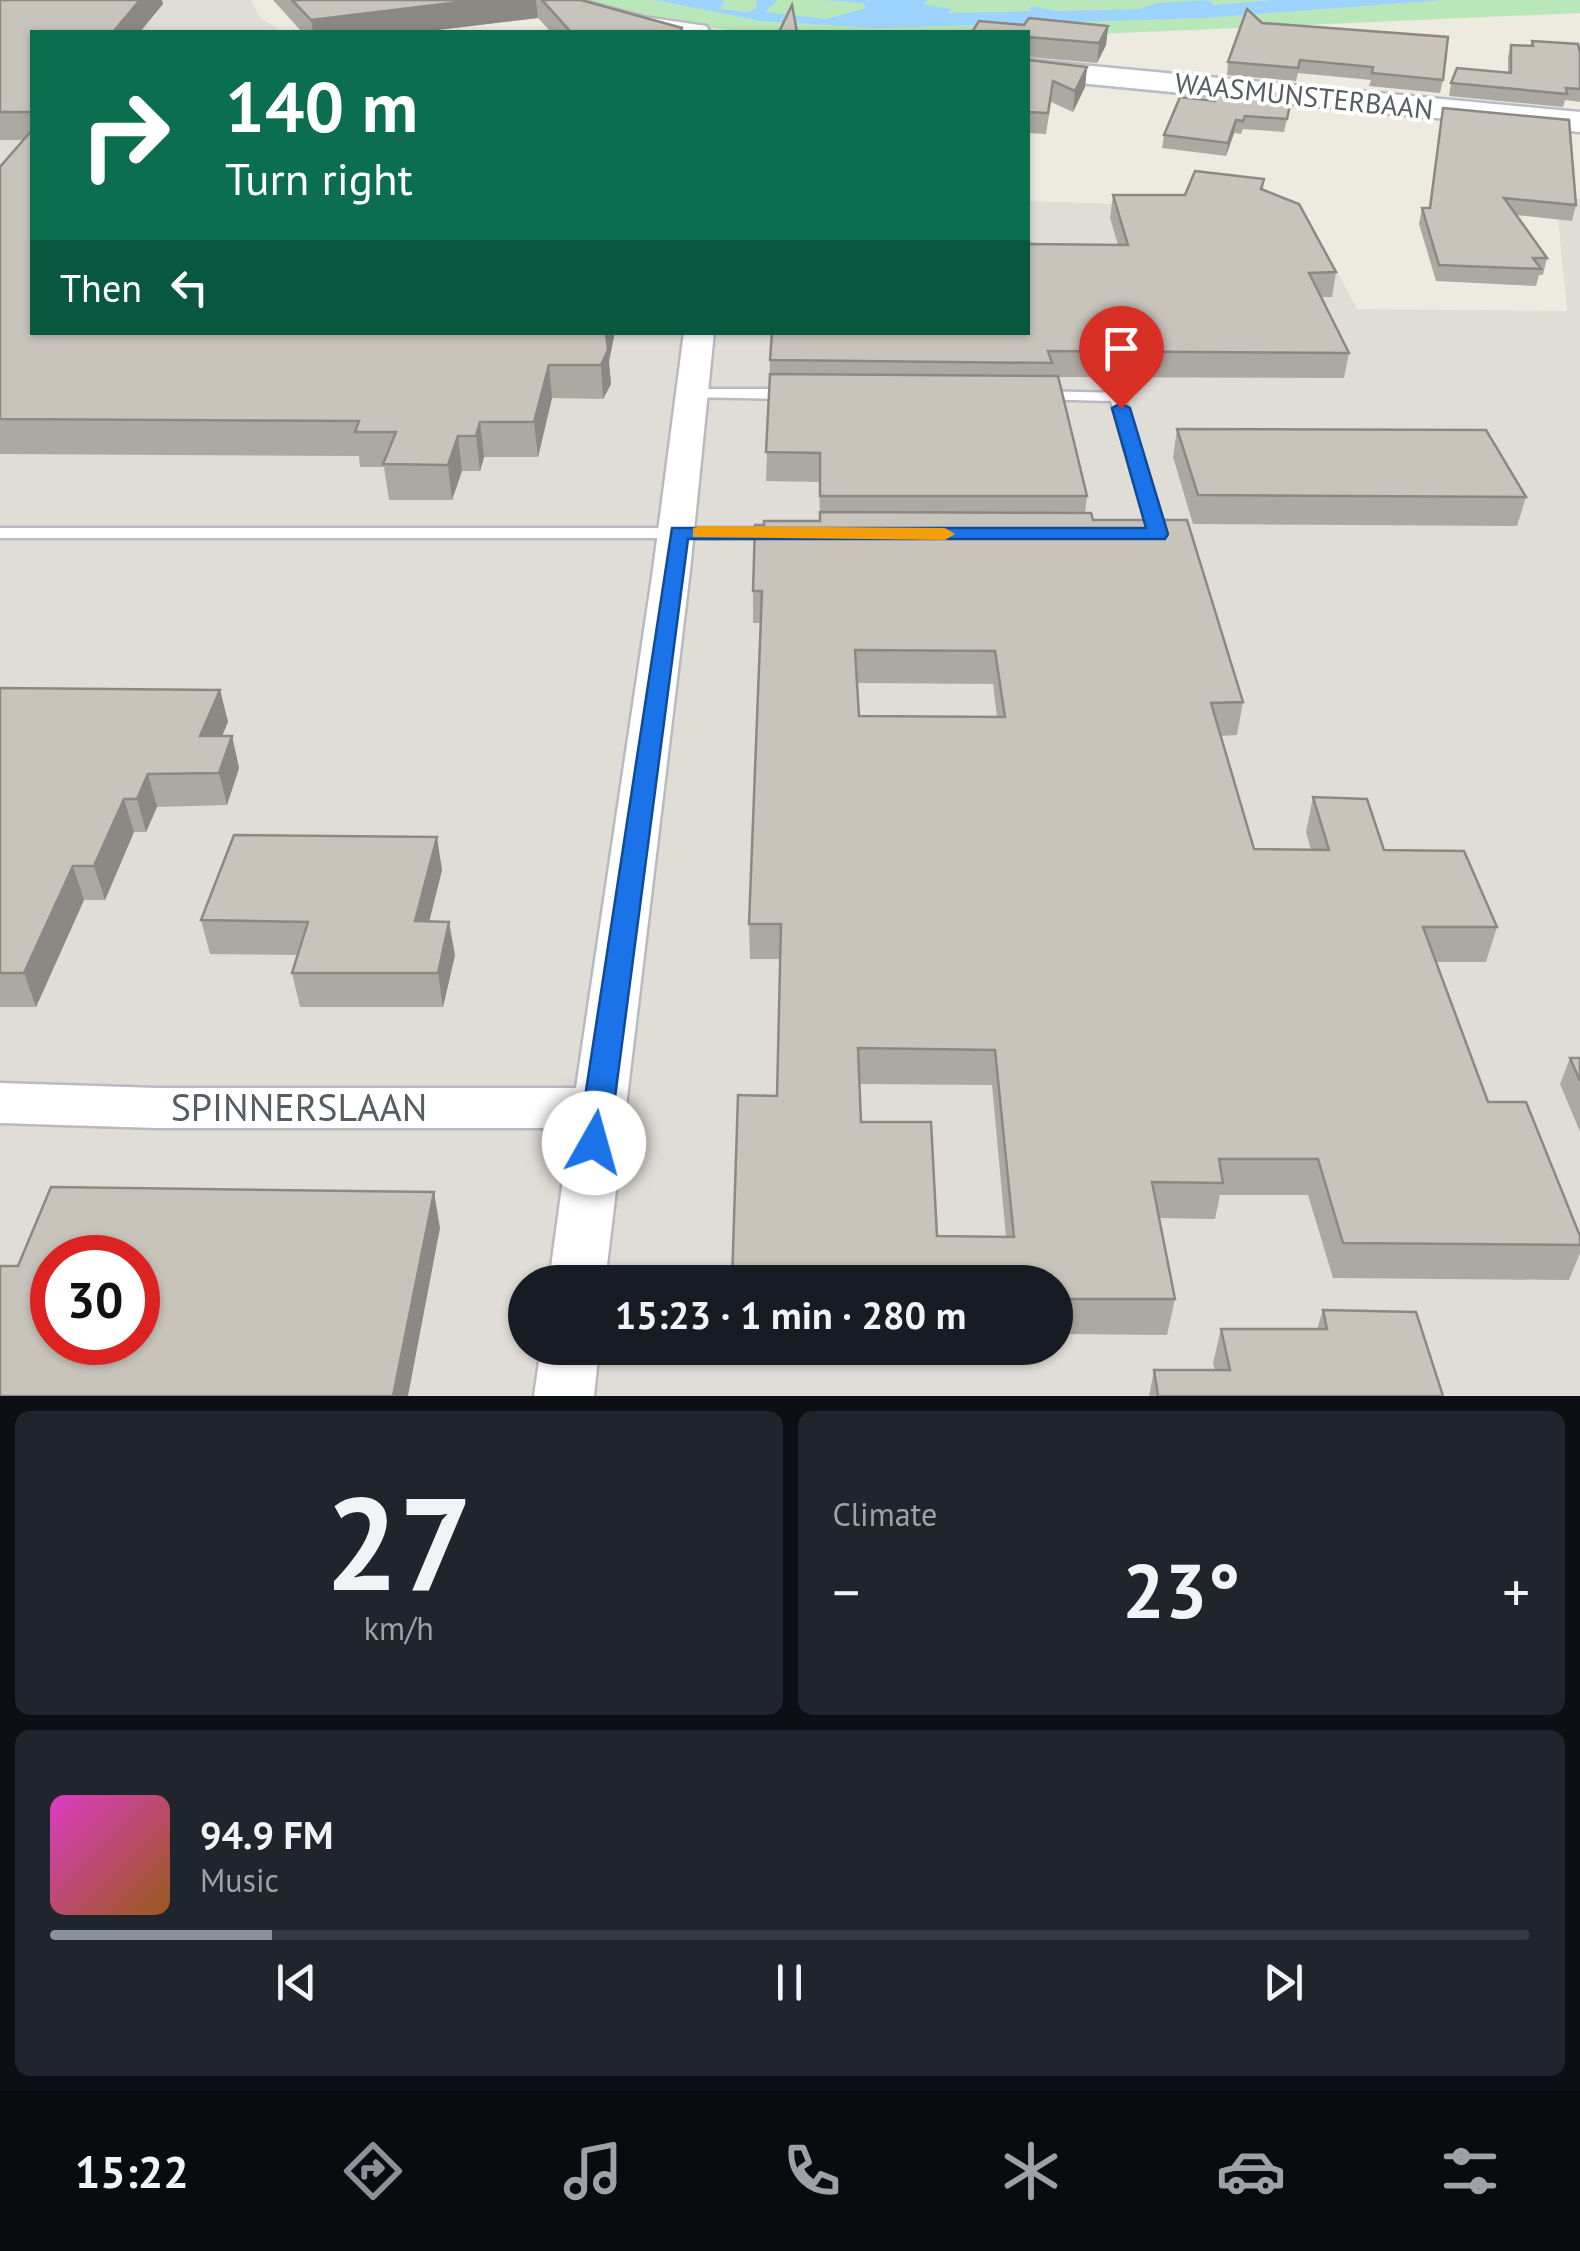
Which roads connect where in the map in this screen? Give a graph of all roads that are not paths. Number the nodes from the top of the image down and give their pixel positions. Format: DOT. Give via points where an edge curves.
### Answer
graph roads {
  1 [pos="549,0"];
  2 [pos="683,30"];
  3 [pos="1030,68"];
  4 [pos="1580,122"];
  5 [pos="699,335"];
  6 [pos="693,394"];
  7 [pos="808,394"];
  8 [pos="1021,396"];
  9 [pos="679,532"];
  10 [pos="799,533"];
  11 [pos="0,534"];
  12 [pos="1138,534"];
  13 [pos="0,1103"];
  14 [pos="598,1108"];
  15 [pos="579,1265"];
  16 [pos="568,1365"];
  17 [pos="564,1396"];
  1 -- 2 [label="street"];
  3 -- 4 [label="street, WAASMUNSTERBAAN"];
  5 -- 6 [label="street"];
  6 -- 7 [label="lane"];
  6 -- 9 [label="street"];
  8 -- 12 [label="lane" via="1118,396 1158,534"];
  9 -- 10 [label="lane"];
  9 -- 11 [label="lane"];
  9 -- 14 [label="street"];
  13 -- 14 [label="street, SPINNERSLAAN"];
  14 -- 15 [label="street"];
  16 -- 17 [label="street"];
}
